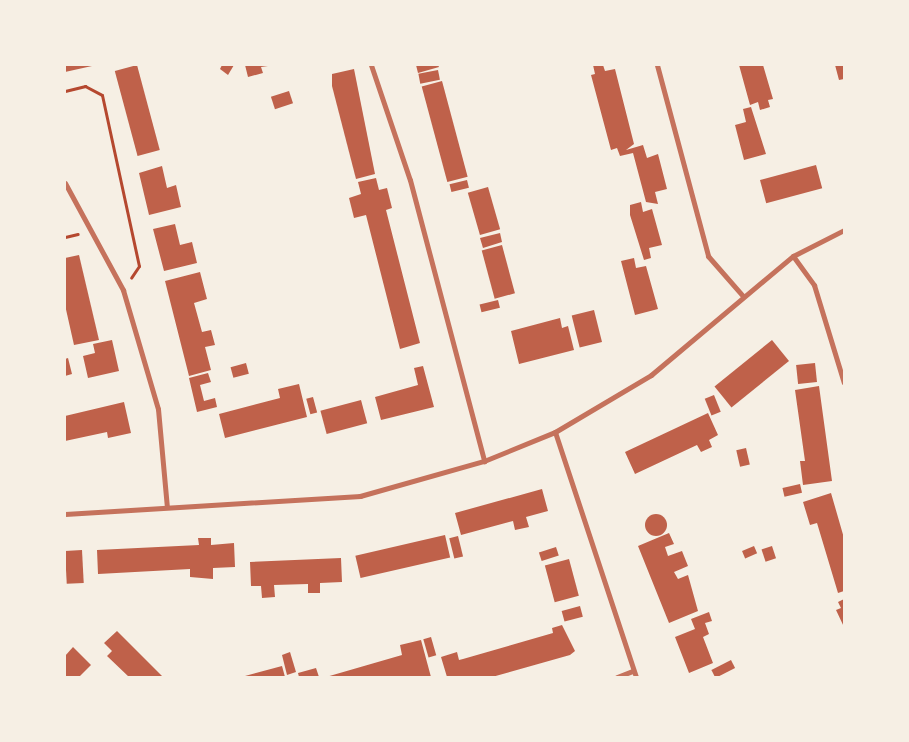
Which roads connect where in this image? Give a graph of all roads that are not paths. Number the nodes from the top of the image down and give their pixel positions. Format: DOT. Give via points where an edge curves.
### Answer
graph roads {
  1 [pos="371,65"];
  2 [pos="657,65"];
  3 [pos="65,183"];
  4 [pos="844,230"];
  5 [pos="793,256"];
  6 [pos="742,294"];
  7 [pos="844,383"];
  8 [pos="555,432"];
  9 [pos="484,461"];
  10 [pos="168,507"];
  11 [pos="65,514"];
  12 [pos="633,671"];
  13 [pos="617,677"];
  14 [pos="636,677"];
  1 -- 9 [label="street" via="410,180"];
  2 -- 6 [label="street" via="708,256"];
  3 -- 10 [label="street" via="123,290 158,409"];
  4 -- 5 [label="street"];
  5 -- 6 [label="street"];
  5 -- 7 [label="street" via="814,285"];
  6 -- 8 [label="street" via="651,375"];
  8 -- 9 [label="street"];
  8 -- 12 [label="street"];
  9 -- 10 [label="street" via="360,496"];
  10 -- 11 [label="street"];
  12 -- 13 [label="street"];
  12 -- 14 [label="street"];
}
